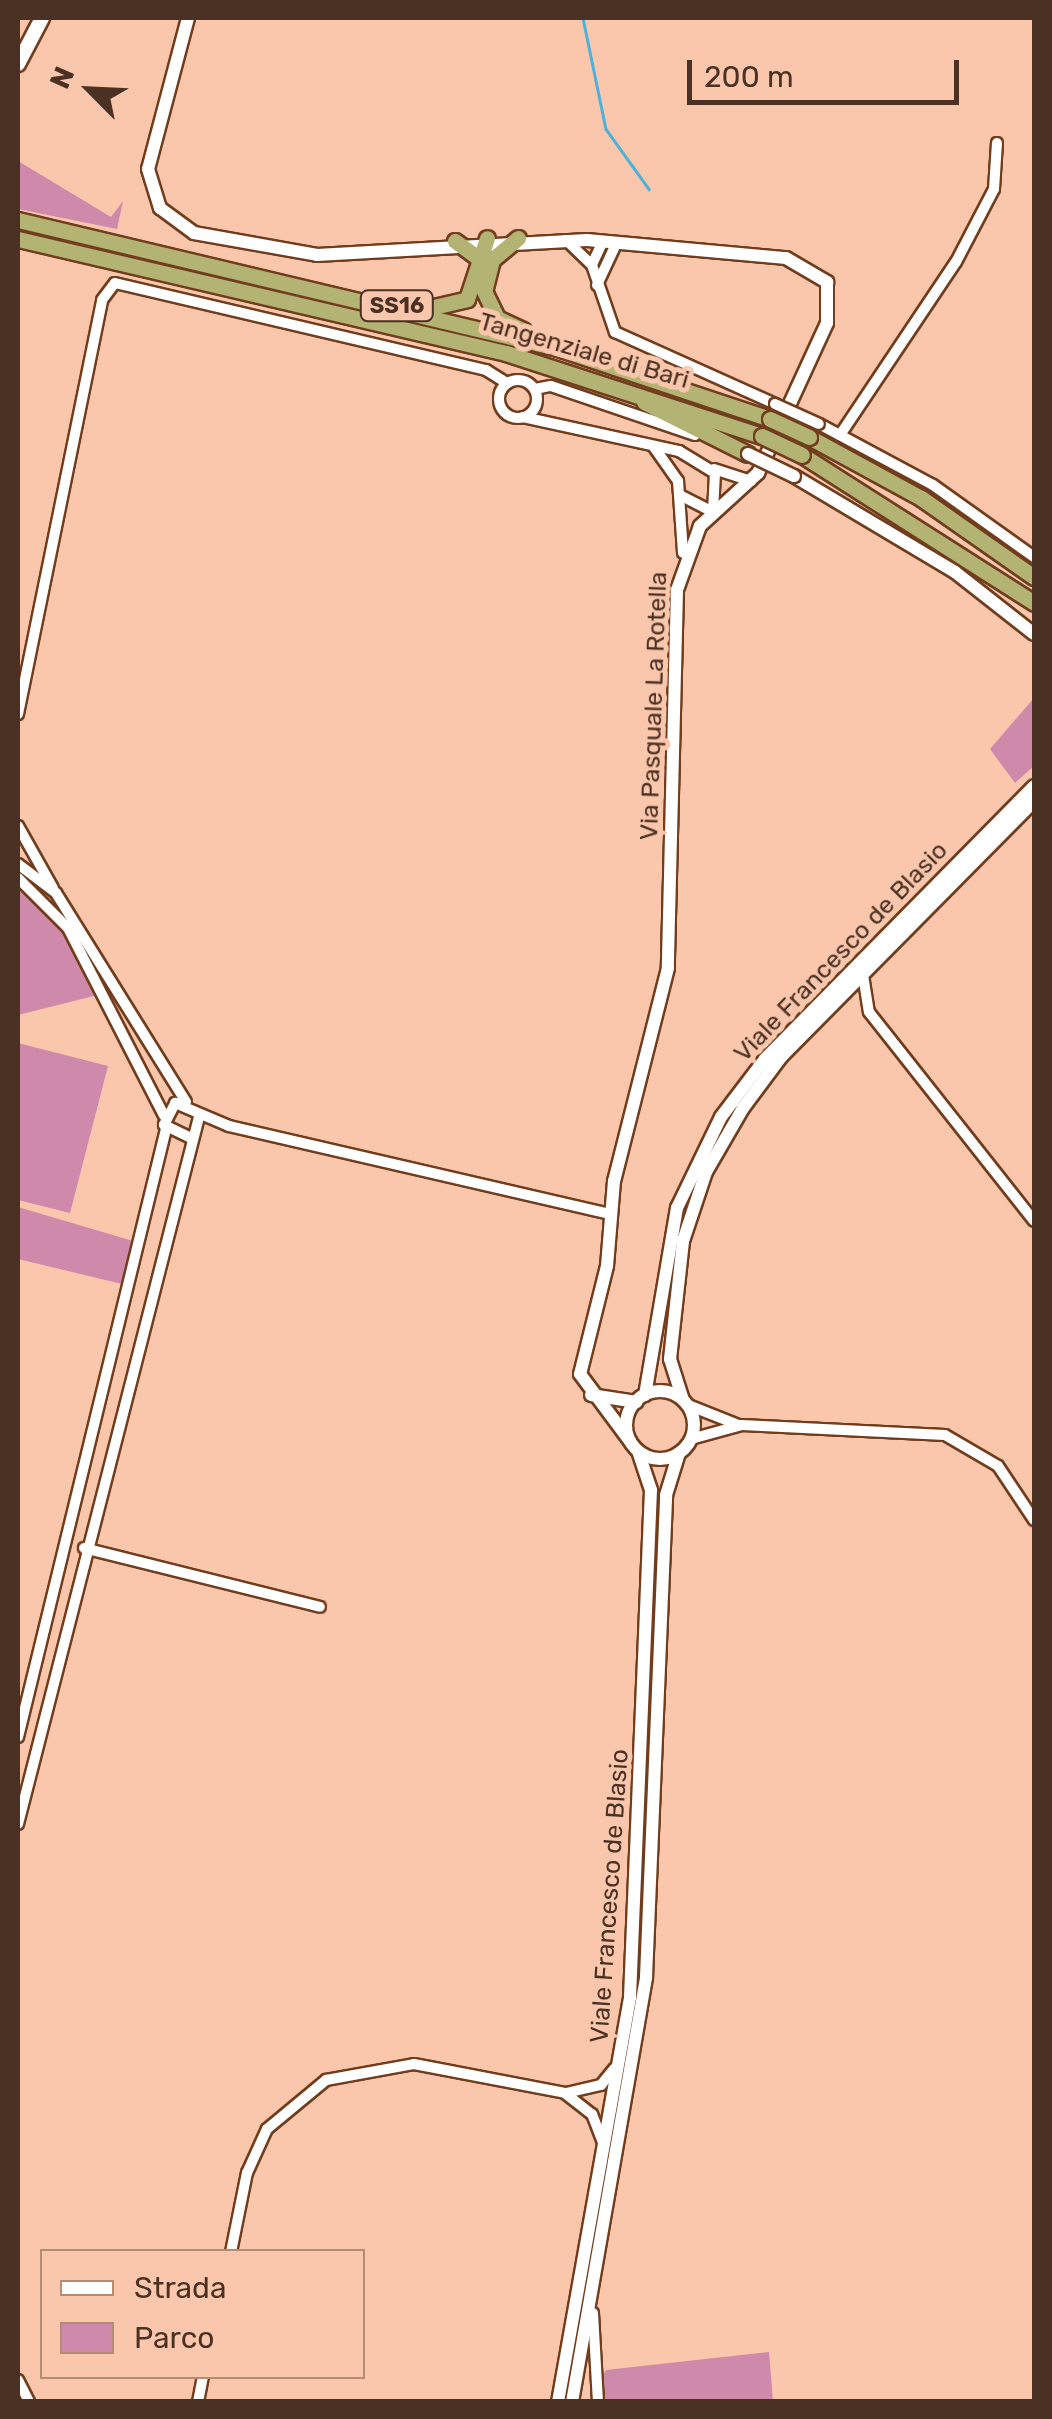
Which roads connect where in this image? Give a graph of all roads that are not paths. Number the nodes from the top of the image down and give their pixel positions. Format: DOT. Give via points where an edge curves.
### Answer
graph roads {
  1 [pos="42,18"];
  2 [pos="188,18"];
  3 [pos="18,64"];
  4 [pos="997,143"];
  5 [pos="18,211"];
  6 [pos="18,220"];
  7 [pos="486,238"];
  8 [pos="518,238"];
  9 [pos="565,239"];
  10 [pos="454,242"];
  11 [pos="610,242"];
  12 [pos="18,243"];
  13 [pos="154,249"];
  14 [pos="486,260"];
  15 [pos="592,265"];
  16 [pos="597,286"];
  17 [pos="353,295"];
  18 [pos="556,348"];
  19 [pos="568,370"];
  20 [pos="507,383"];
  21 [pos="534,389"];
  22 [pos="536,404"];
  23 [pos="772,411"];
  24 [pos="524,417"];
  25 [pos="550,421"];
  26 [pos="814,430"];
  27 [pos="840,435"];
  28 [pos="654,446"];
  29 [pos="748,454"];
  30 [pos="703,463"];
  31 [pos="750,481"];
  32 [pos="680,496"];
  33 [pos="713,512"];
  34 [pos="683,553"];
  35 [pos="1034,557"];
  36 [pos="1034,577"];
  37 [pos="1034,603"];
  38 [pos="1034,634"];
  39 [pos="18,714"];
  40 [pos="1034,786"];
  41 [pos="1034,801"];
  42 [pos="18,826"];
  43 [pos="18,864"];
  44 [pos="18,878"];
  45 [pos="56,893"];
  46 [pos="863,974"];
  47 [pos="815,1016"];
  48 [pos="777,1054"];
  49 [pos="186,1103"];
  50 [pos="164,1116"];
  51 [pos="199,1117"];
  52 [pos="166,1130"];
  53 [pos="189,1137"];
  54 [pos="610,1214"];
  55 [pos="1034,1221"];
  56 [pos="586,1392"];
  57 [pos="641,1398"];
  58 [pos="685,1403"];
  59 [pos="742,1426"];
  60 [pos="691,1439"];
  61 [pos="634,1446"];
  62 [pos="679,1453"];
  63 [pos="1034,1520"];
  64 [pos="84,1548"];
  65 [pos="320,1607"];
  66 [pos="18,1738"];
  67 [pos="18,1824"];
  68 [pos="624,2050"];
  69 [pos="566,2093"];
  70 [pos="606,2152"];
  71 [pos="232,2249"];
  72 [pos="595,2278"];
  73 [pos="18,2380"];
  74 [pos="30,2402"];
  75 [pos="558,2402"];
  76 [pos="572,2402"];
  77 [pos="598,2402"];
  1 -- 3 [label="main road"];
  2 -- 10 [label="street, Via Pasquale La Rotella" via="148,169 154,199 176,224 291,253"];
  4 -- 27 [label="street" via="994,189 956,262"];
  5 -- 13 [label="highway"];
  6 -- 13 [label="highway, Tangenziale di Bari / SS16"];
  7 -- 8 [label="street, Via Pasquale La Rotella"];
  7 -- 10 [label="street, Via Pasquale La Rotella"];
  7 -- 14 [label="highway"];
  8 -- 9 [label="street, Via Pasquale La Rotella"];
  8 -- 14 [label="highway"];
  9 -- 11 [label="street, Via Pasquale La Rotella"];
  9 -- 15 [label="street"];
  10 -- 14 [label="highway"];
  11 -- 15 [label="street"];
  11 -- 16 [label="street"];
  11 -- 31 [label="street, Via Pasquale La Rotella" via="786,258 826,282 827,323"];
  12 -- 19 [label="highway, Tangenziale di Bari / SS16" via="56,246"];
  13 -- 17 [label="highway, Tangenziale di Bari / SS16"];
  14 -- 17 [label="highway" via="478,284 449,308"];
  14 -- 18 [label="highway" via="490,309"];
  15 -- 16 [label="street"];
  16 -- 23 [label="street" via="602,309 630,345"];
  17 -- 18 [label="highway, Tangenziale di Bari / SS16"];
  18 -- 23 [label="highway, Tangenziale di Bari / SS16"];
  19 -- 29 [label="highway"];
  19 -- 37 [label="highway, Tangenziale di Bari / SS16, bridge" via="802,455"];
  20 -- 21 [label="street"];
  20 -- 24 [label="street" via="502,410"];
  20 -- 39 [label="street" via="486,370 124,282 106,289"];
  21 -- 22 [label="street"];
  21 -- 29 [label="street" via="621,406"];
  22 -- 24 [label="street"];
  22 -- 25 [label="street"];
  23 -- 26 [label="highway, Tangenziale di Bari / SS16, bridge"];
  24 -- 25 [label="street"];
  25 -- 28 [label="street"];
  26 -- 27 [label="street"];
  26 -- 36 [label="highway, Tangenziale di Bari / SS16"];
  27 -- 35 [label="street"];
  28 -- 30 [label="street"];
  28 -- 32 [label="street"];
  29 -- 38 [label="street, bridge" via="955,572"];
  30 -- 31 [label="street"];
  30 -- 33 [label="street" via="720,483"];
  31 -- 33 [label="street, Via Pasquale La Rotella"];
  32 -- 33 [label="street"];
  32 -- 34 [label="street"];
  33 -- 34 [label="street, Via Pasquale La Rotella"];
  34 -- 54 [label="street, Via Pasquale La Rotella" via="668,968"];
  40 -- 47 [label="street, Viale Francesco de Blasio"];
  41 -- 46 [label="street, Viale Francesco de Blasio"];
  42 -- 45 [label="street"];
  43 -- 45 [label="street"];
  44 -- 50 [label="street" via="68,928"];
  45 -- 49 [label="street"];
  46 -- 47 [label="street, Viale Francesco de Blasio"];
  46 -- 55 [label="street" via="868,1012"];
  47 -- 48 [label="street, Viale Francesco de Blasio"];
  48 -- 57 [label="street, Viale Francesco de Blasio" via="721,1117 678,1208"];
  48 -- 58 [label="street, Viale Francesco de Blasio" via="706,1172 683,1241 670,1359"];
  49 -- 50 [label="street"];
  49 -- 51 [label="street"];
  50 -- 52 [label="street"];
  51 -- 53 [label="street"];
  51 -- 54 [label="street"];
  52 -- 53 [label="street"];
  52 -- 66 [label="street"];
  53 -- 64 [label="street"];
  54 -- 56 [label="street, Via Pasquale La Rotella" via="580,1374"];
  56 -- 57 [label="street" via="608,1404"];
  56 -- 61 [label="street"];
  57 -- 58 [label="street"];
  57 -- 61 [label="street"];
  58 -- 59 [label="street"];
  58 -- 60 [label="street"];
  59 -- 60 [label="street"];
  59 -- 63 [label="street" via="945,1435 998,1466"];
  60 -- 62 [label="street"];
  61 -- 62 [label="street" via="657,1459"];
  61 -- 68 [label="street, Viale Francesco de Blasio" via="652,1490"];
  62 -- 72 [label="street, Viale Francesco de Blasio" via="666,1494 646,1977"];
  64 -- 65 [label="street"];
  64 -- 67 [label="street"];
  68 -- 69 [label="street" via="602,2084"];
  68 -- 70 [label="street, Viale Francesco de Blasio"];
  69 -- 70 [label="street" via="592,2114"];
  69 -- 71 [label="street" via="414,2064 326,2080 268,2129 247,2173"];
  70 -- 75 [label="street, Viale Francesco de Blasio"];
  72 -- 76 [label="street, Viale Francesco de Blasio"];
  72 -- 77 [label="street"];
  73 -- 74 [label="street"];
}
